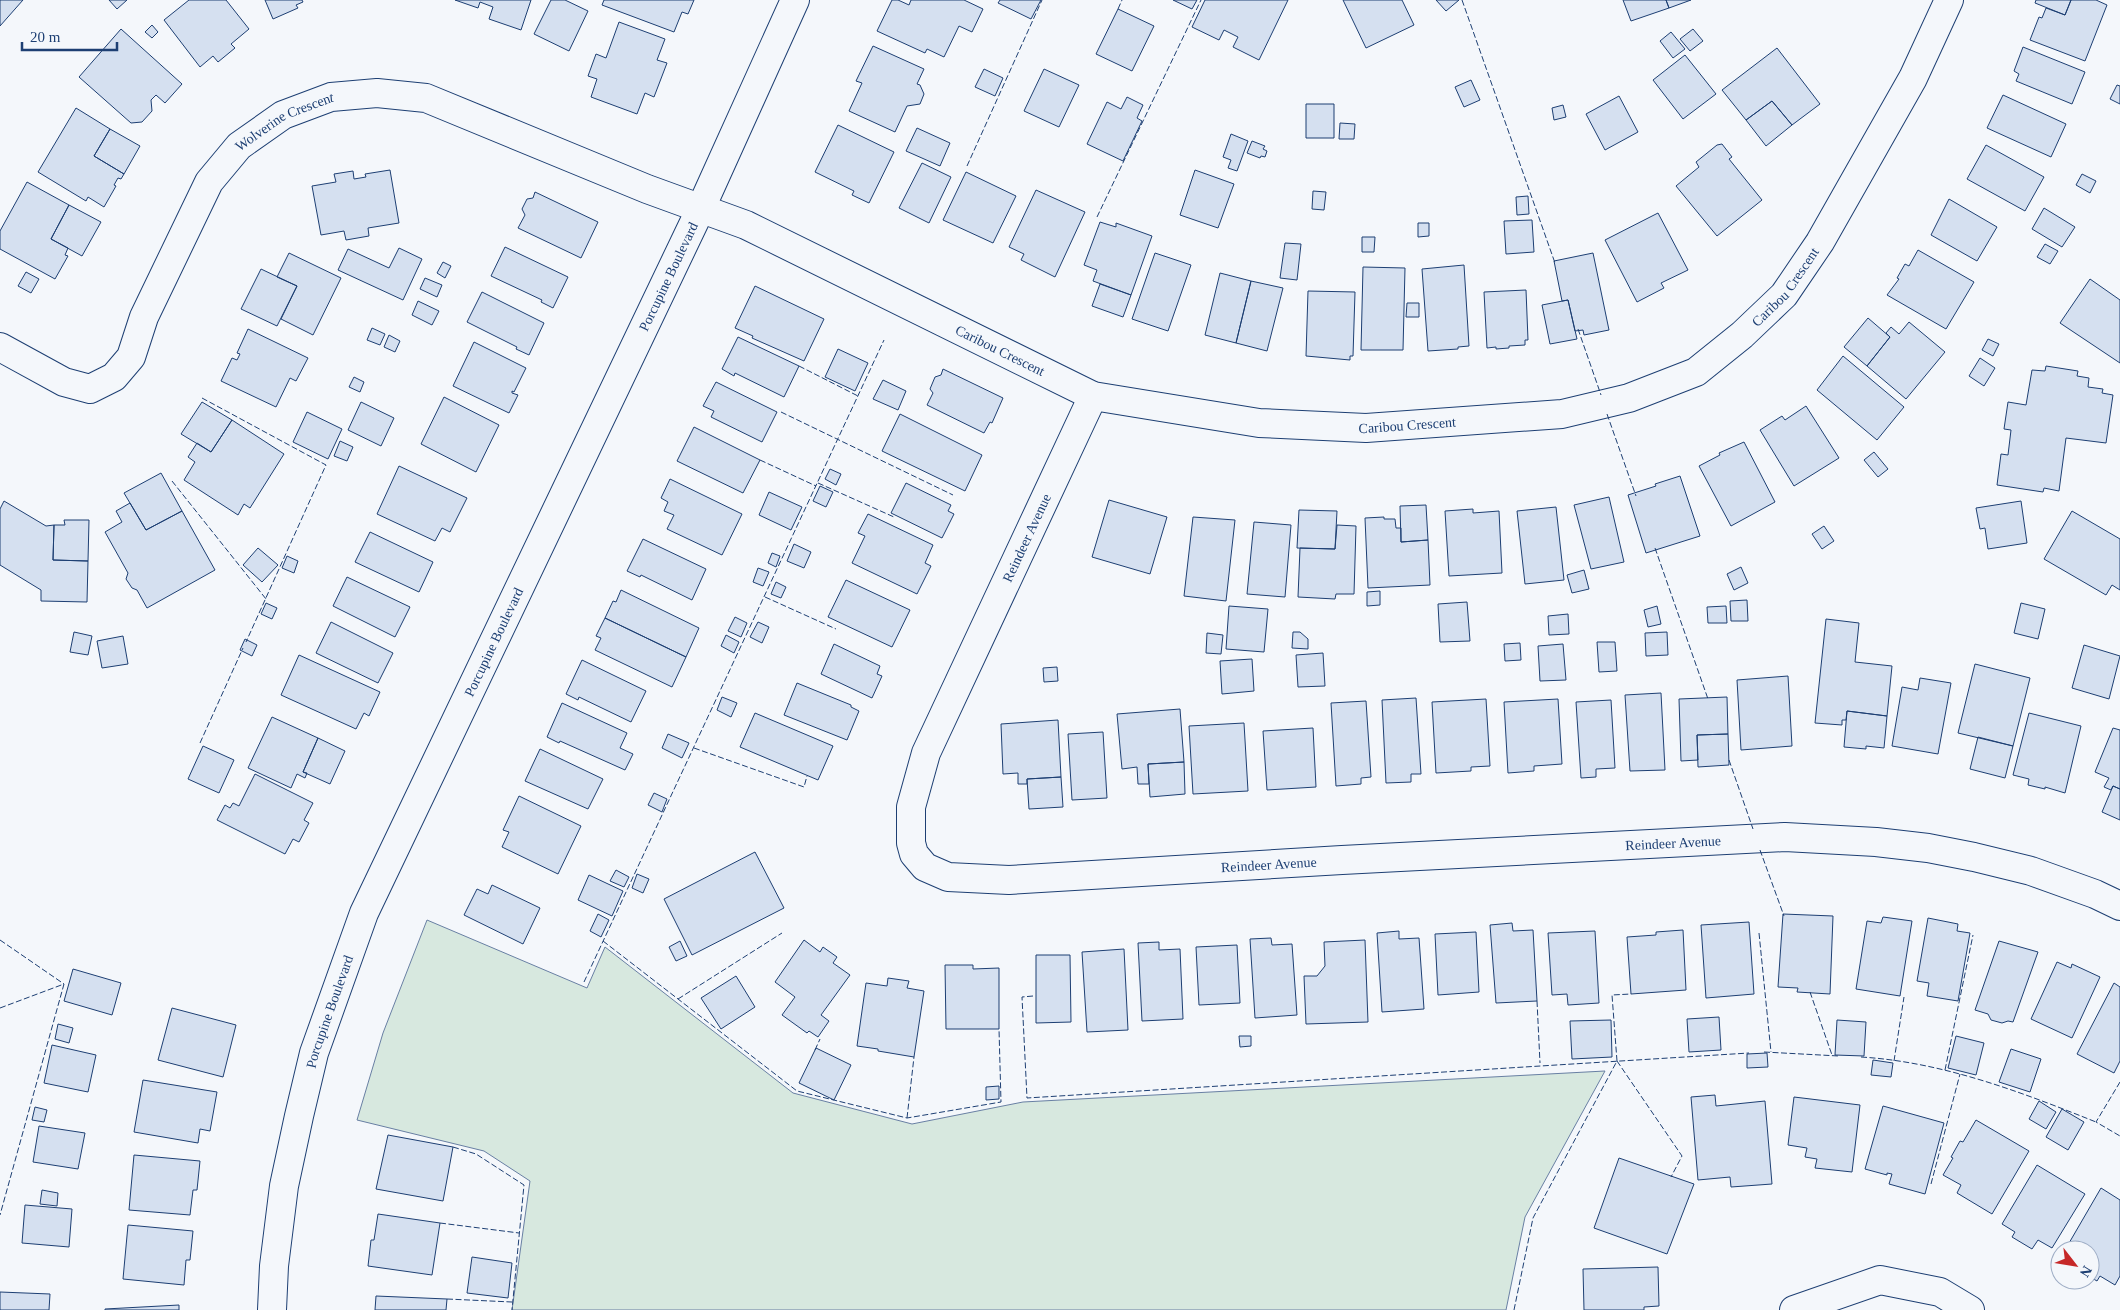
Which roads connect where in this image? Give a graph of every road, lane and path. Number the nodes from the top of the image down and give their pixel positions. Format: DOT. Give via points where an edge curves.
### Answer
graph roads {
  1 [pos="795,0"];
  2 [pos="1948,0"];
  3 [pos="700,208"];
  4 [pos="0,346"];
  5 [pos="1093,396"];
  6 [pos="2120,906"];
  7 [pos="272,1310"];
  8 [pos="1794,1310"];
  9 [pos="1970,1310"];
  1 -- 3 [label="street, Porcupine Boulevard"];
  2 -- 5 [label="street, Caribou Crescent" via="1913,78 1820,242 1784,294 1742,335 1696,372 1629,398 1562,414 1366,428 1259,423"];
  3 -- 4 [label="street, Wolverine Crescent" via="426,98 377,93 331,97 283,116 239,146 209,182 144,317 131,357 114,377 90,389 64,382"];
  3 -- 5 [label="street, Caribou Crescent" via="746,226"];
  3 -- 7 [label="street, Porcupine Boulevard" via="364,913 314,1054 299,1116 284,1186"];
  5 -- 6 [label="street, Reindeer Avenue" via="926,753 910,807 910,838 914,854 925,867 948,877 1006,881 1342,860 1794,838 1876,842 1974,857 2031,871"];
  8 -- 9 [label="street" via="1880,1280 1940,1292"];
}
